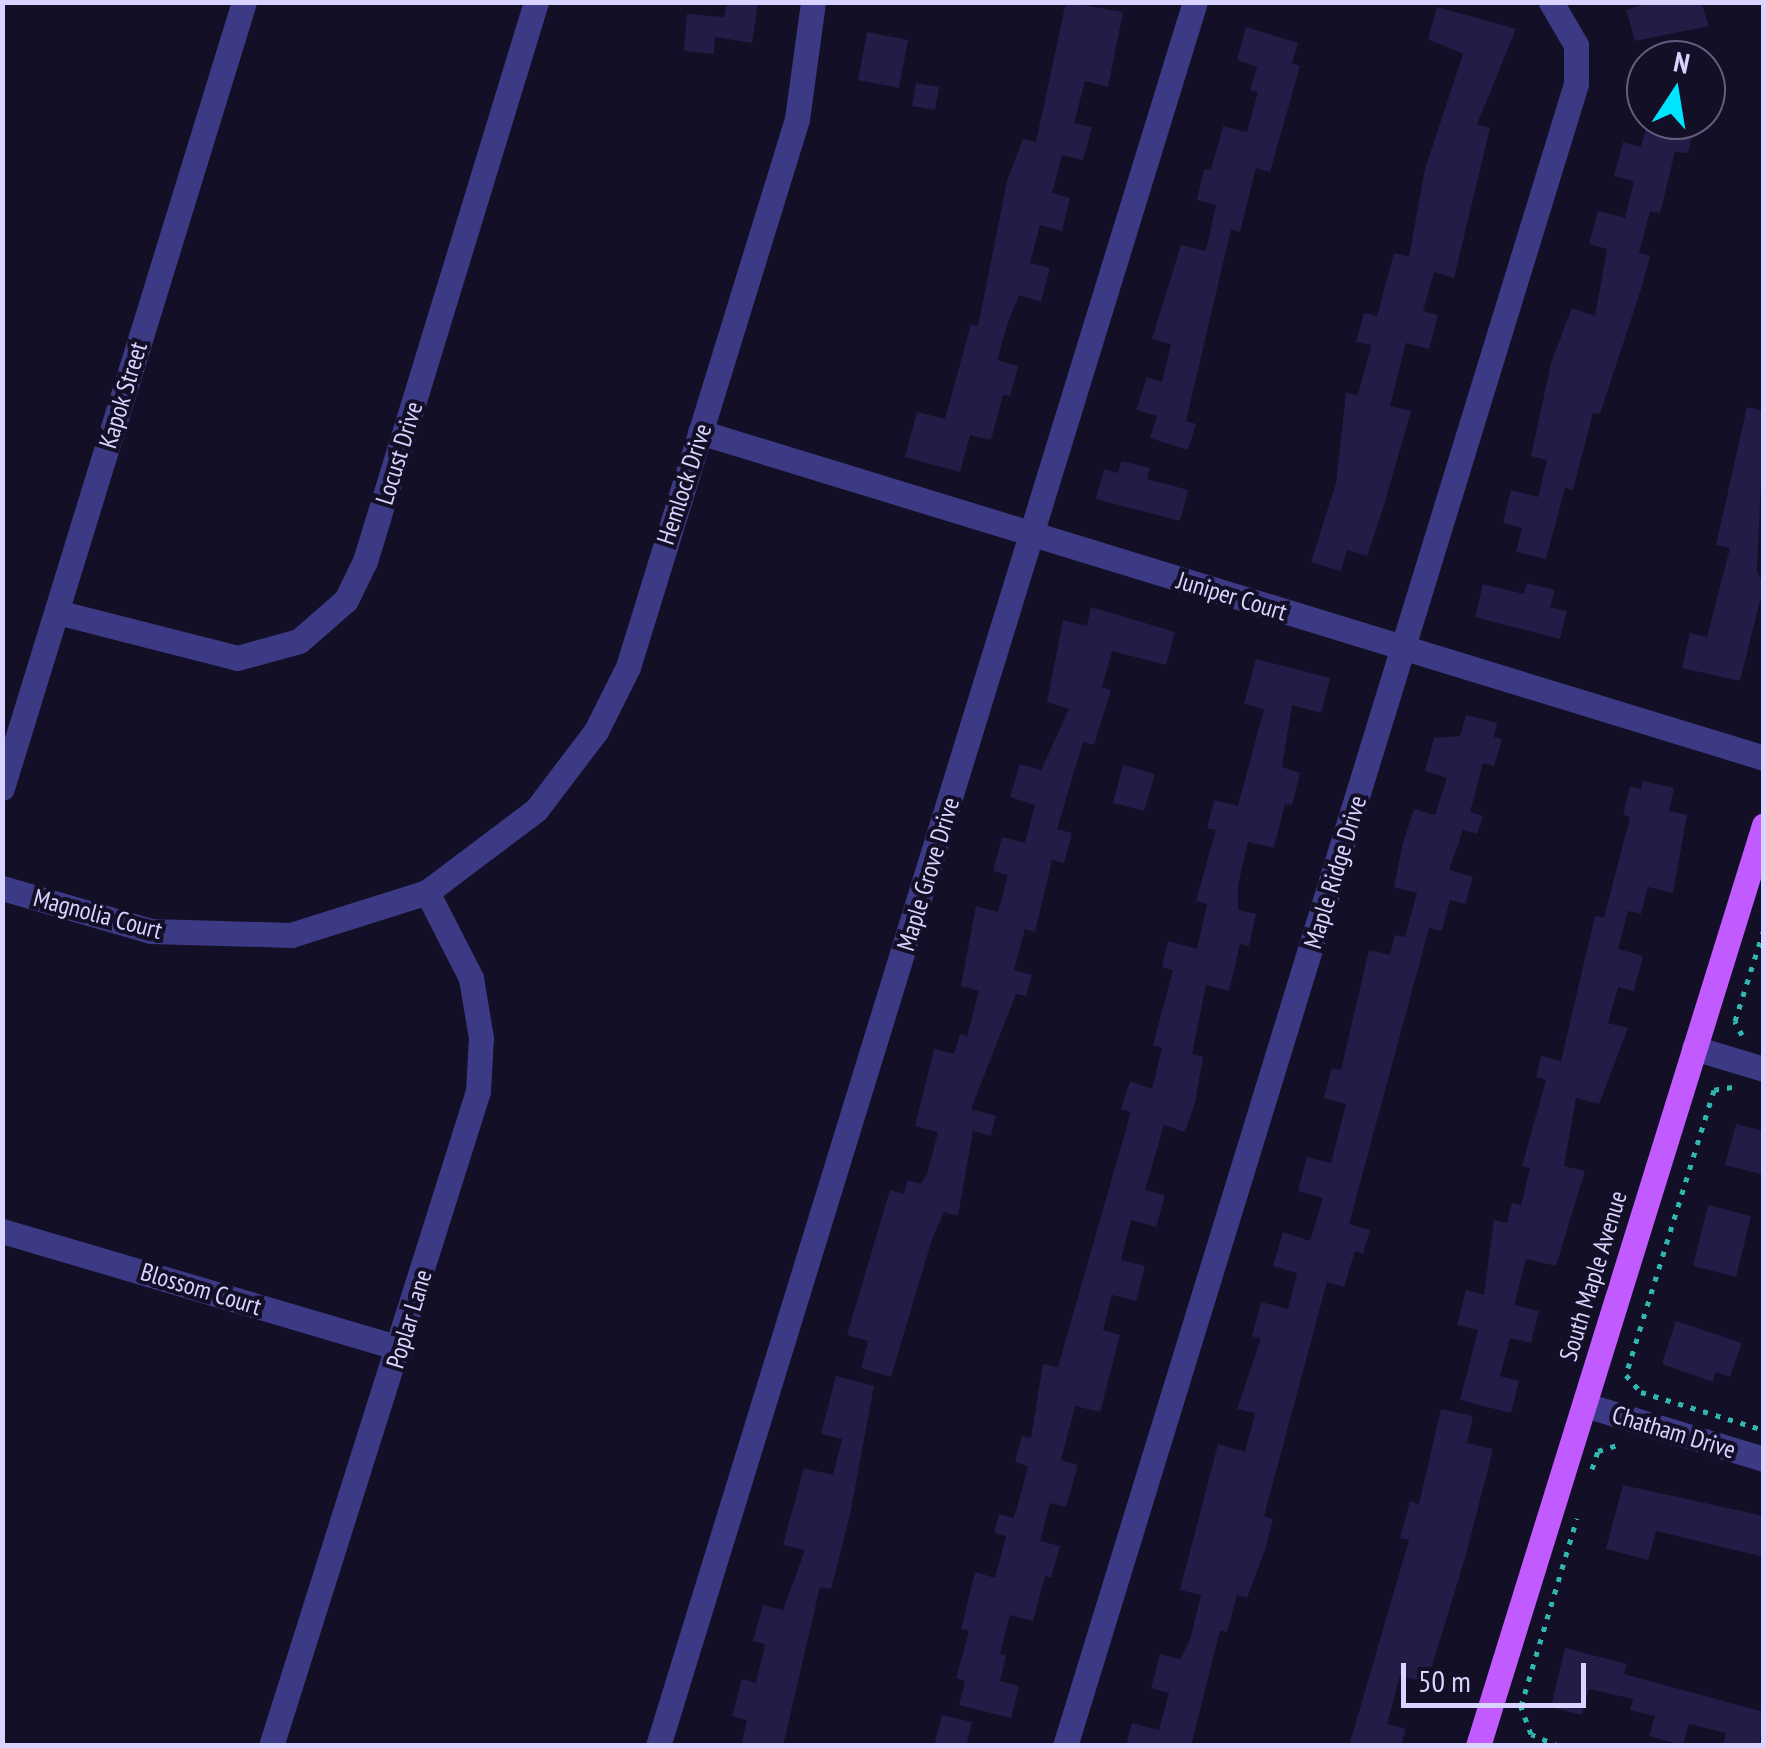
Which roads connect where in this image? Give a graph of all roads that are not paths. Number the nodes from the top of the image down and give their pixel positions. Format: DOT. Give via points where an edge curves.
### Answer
graph roads {
  1 [pos="244,2"];
  2 [pos="536,2"];
  3 [pos="813,2"];
  4 [pos="1196,2"];
  5 [pos="1551,2"];
  6 [pos="700,432"];
  7 [pos="1033,534"];
  8 [pos="57,612"];
  9 [pos="1404,650"];
  10 [pos="1764,758"];
  11 [pos="2,788"];
  12 [pos="1764,824"];
  13 [pos="2,888"];
  14 [pos="427,892"];
  15 [pos="1694,1048"];
  16 [pos="1764,1069"];
  17 [pos="2,1231"];
  18 [pos="400,1348"];
  19 [pos="1585,1405"];
  20 [pos="1764,1458"];
  21 [pos="271,1746"];
  22 [pos="658,1746"];
  23 [pos="1065,1746"];
  24 [pos="1478,1746"];
  1 -- 8 [label="street, Kapok Street"];
  2 -- 8 [label="street, Locust Drive" via="365,561 346,600 300,641 237,658"];
  3 -- 6 [label="street, Hemlock Drive" via="796,120"];
  4 -- 7 [label="street, Maple Grove Drive"];
  5 -- 9 [label="street, Maple Ridge Drive" via="1576,45 1576,84"];
  6 -- 7 [label="street, Juniper Court"];
  6 -- 14 [label="street, Hemlock Drive" via="628,667 596,731 536,810"];
  7 -- 9 [label="street, Juniper Court"];
  7 -- 22 [label="street, Maple Grove Drive"];
  8 -- 11 [label="street, Kapok Street"];
  9 -- 10 [label="street, Juniper Court"];
  9 -- 23 [label="street, Maple Ridge Drive"];
  12 -- 15 [label="main road, South Maple Avenue"];
  13 -- 14 [label="street, Magnolia Court" via="151,931 247,939 348,923"];
  14 -- 18 [label="street, Poplar Lane" via="470,978 482,1062"];
  15 -- 16 [label="street"];
  15 -- 19 [label="main road, South Maple Avenue"];
  17 -- 18 [label="street, Blossom Court"];
  18 -- 21 [label="street, Poplar Lane"];
  19 -- 20 [label="street, Chatham Drive"];
  19 -- 24 [label="main road, South Maple Avenue"];
}
